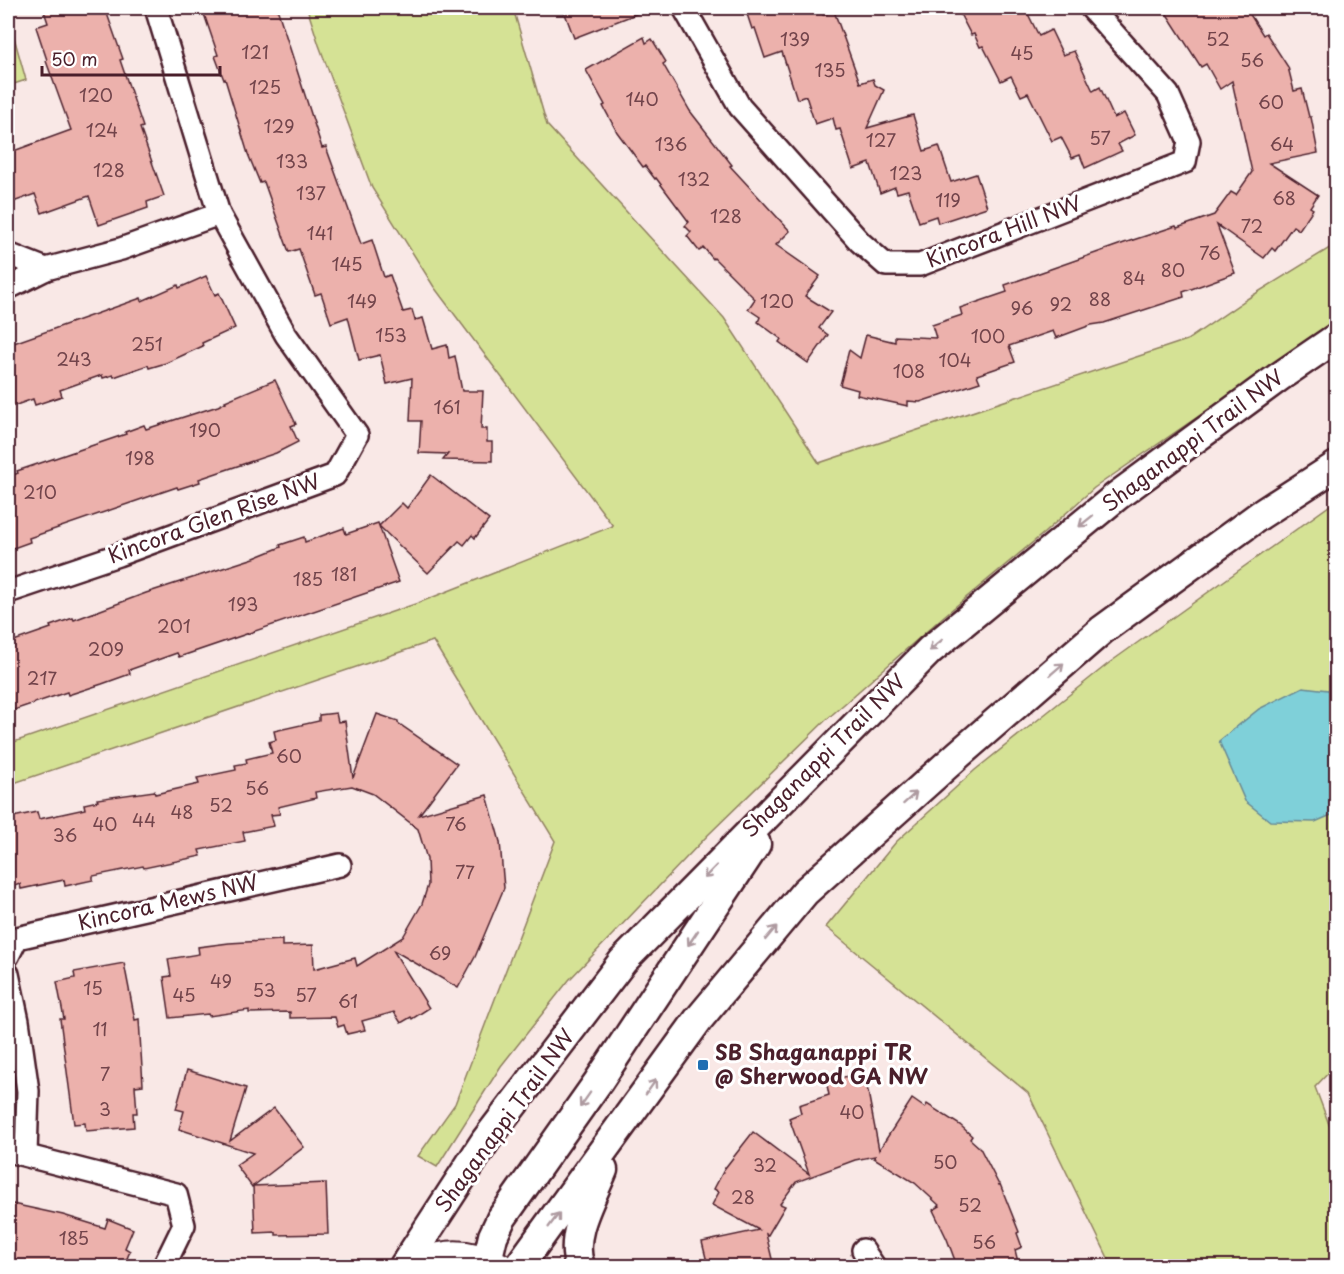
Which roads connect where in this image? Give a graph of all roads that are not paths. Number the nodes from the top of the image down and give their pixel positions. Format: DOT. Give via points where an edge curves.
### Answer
graph roads {
  1 [pos="156,8"];
  2 [pos="684,8"];
  3 [pos="1091,8"];
  4 [pos="219,214"];
  5 [pos="8,254"];
  6 [pos="46,268"];
  7 [pos="8,288"];
  8 [pos="1336,338"];
  9 [pos="1336,466"];
  10 [pos="8,592"];
  11 [pos="795,785"];
  12 [pos="340,865"];
  13 [pos="8,956"];
  14 [pos="8,974"];
  15 [pos="617,1134"];
  16 [pos="17,1153"];
  17 [pos="491,1264"];
  18 [pos="164,1266"];
  19 [pos="404,1266"];
  20 [pos="519,1266"];
  21 [pos="580,1266"];
  1 -- 4 [label="street, Kincora Glen Rise NW"];
  2 -- 3 [label="street, Kincora Hill NW" via="740,106 860,242 886,265 920,265 1185,162 1189,141 1167,94"];
  4 -- 6 [label="street" via="121,249"];
  4 -- 10 [label="street, Kincora Glen Rise NW" via="286,335 357,435 335,475"];
  5 -- 6 [label="street"];
  6 -- 7 [label="street"];
  8 -- 11 [label="main road, Shaganappi Trail NW, one-way" via="1117,496 939,643"];
  15 -- 9 [label="main road, one-way" via="699,1020 805,892 1102,630 1260,514"];
  11 -- 17 [label="main road, one-way" via="598,1082 501,1219 493,1236"];
  11 -- 19 [label="main road, Shaganappi Trail NW, one-way" via="623,961 486,1140"];
  12 -- 13 [label="street, Kincora Mews NW" via="16,938"];
  14 -- 16 [label="street" via="28,1091"];
  20 -- 15 [label="main road, one-way"];
  15 -- 21 [label="main road" via="577,1239"];
  16 -- 18 [label="street" via="176,1194 184,1225"];
  17 -- 19 [label="street" via="465,1254 436,1255"];
}
